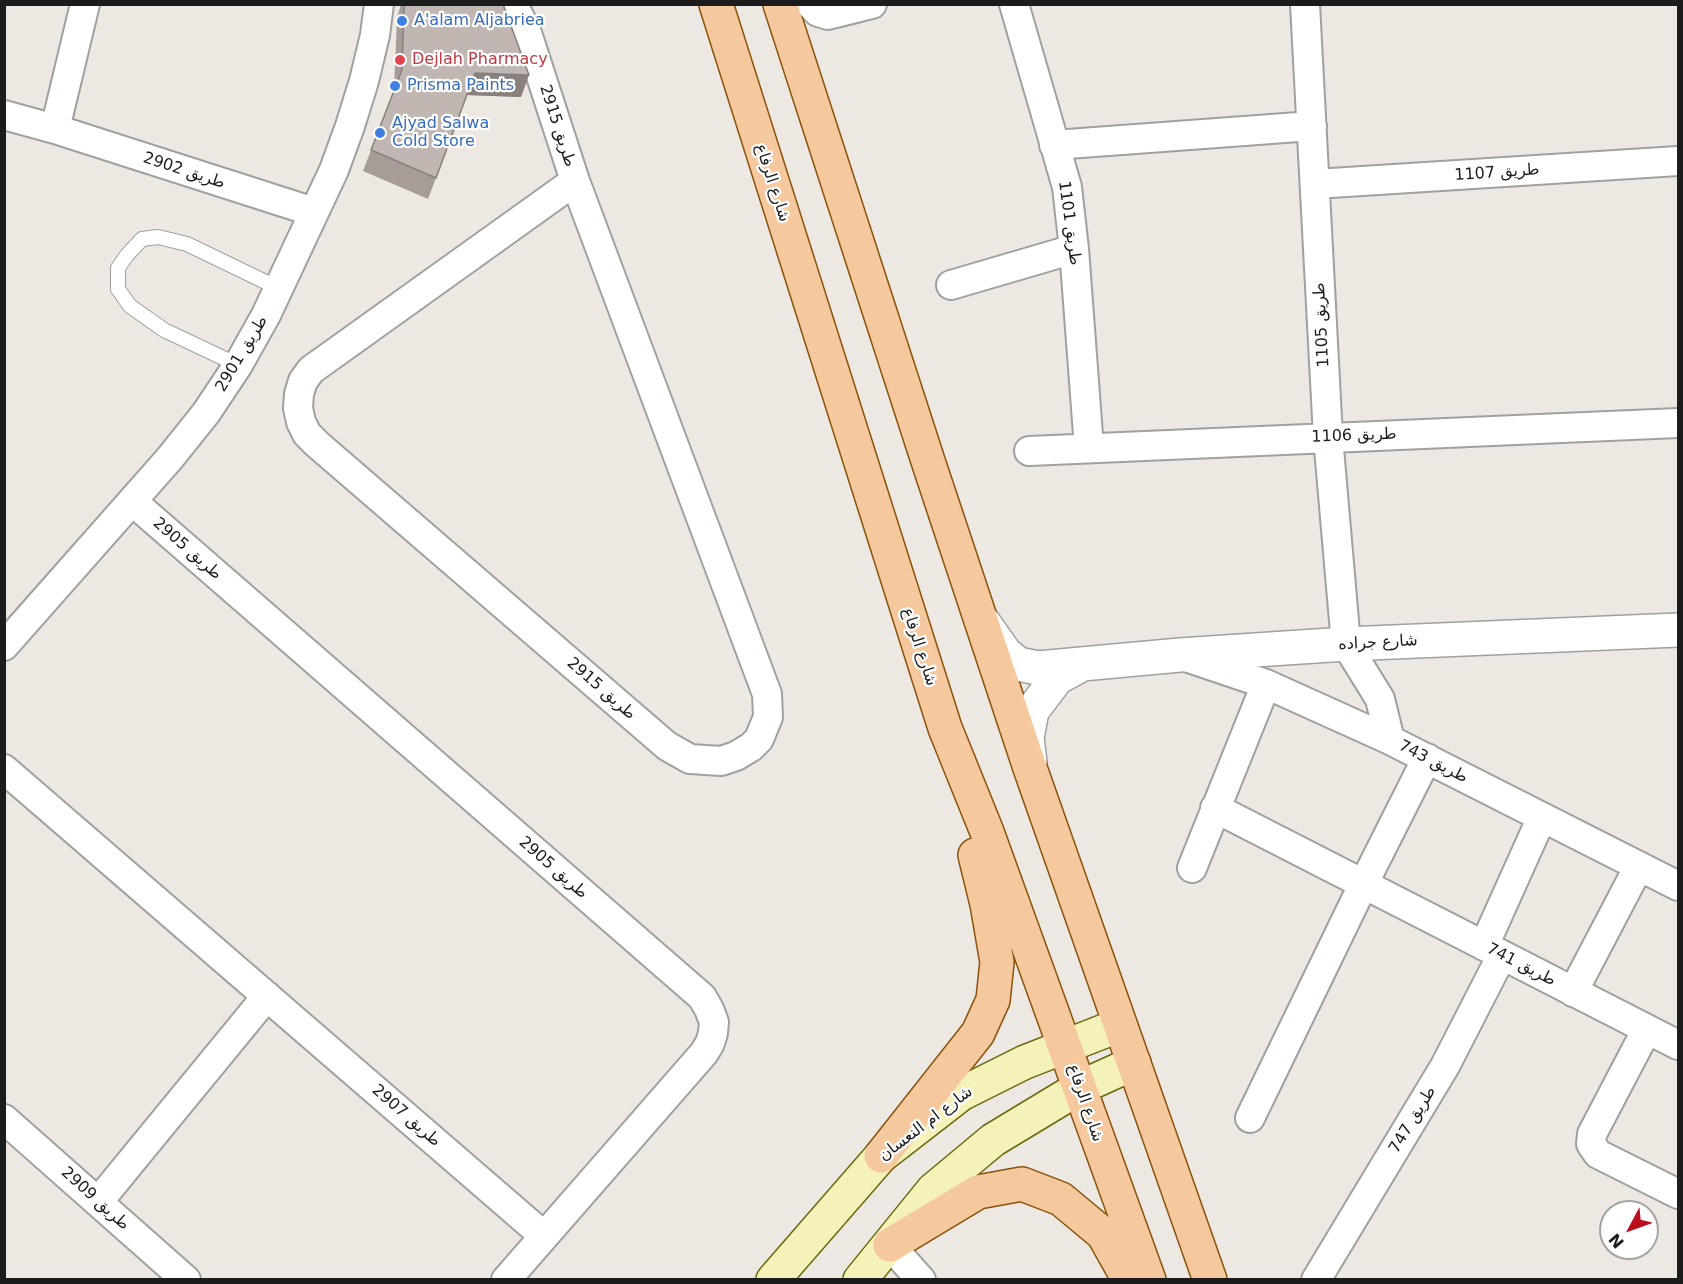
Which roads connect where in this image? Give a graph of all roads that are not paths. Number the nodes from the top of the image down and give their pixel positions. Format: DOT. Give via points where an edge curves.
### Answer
graph roads {
  1 [pos="85,4"];
  2 [pos="379,4"];
  3 [pos="513,4"];
  4 [pos="716,4"];
  5 [pos="780,4"];
  6 [pos="810,4"];
  7 [pos="872,4"];
  8 [pos="1014,4"];
  9 [pos="1305,4"];
  10 [pos="6,119"];
  11 [pos="1312,126"];
  12 [pos="55,129"];
  13 [pos="1054,145"];
  14 [pos="1678,161"];
  15 [pos="575,181"];
  16 [pos="1315,184"];
  17 [pos="314,212"];
  18 [pos="1074,249"];
  19 [pos="951,285"];
  20 [pos="278,288"];
  21 [pos="238,365"];
  22 [pos="1678,423"];
  23 [pos="1328,437"];
  24 [pos="1089,448"];
  25 [pos="1029,451"];
  26 [pos="132,501"];
  27 [pos="978,614"];
  28 [pos="1678,630"];
  29 [pos="1346,644"];
  30 [pos="4,646"];
  31 [pos="1180,655"];
  32 [pos="1079,666"];
  33 [pos="1266,684"];
  34 [pos="945,728"];
  35 [pos="1390,740"];
  36 [pos="1427,758"];
  37 [pos="1030,768"];
  38 [pos="4,769"];
  39 [pos="1215,808"];
  40 [pos="1542,817"];
  41 [pos="1639,866"];
  42 [pos="1192,868"];
  43 [pos="1363,885"];
  44 [pos="1678,886"];
  45 [pos="1493,951"];
  46 [pos="1573,992"];
  47 [pos="267,996"];
  48 [pos="1120,1025"];
  49 [pos="1647,1029"];
  50 [pos="1065,1045"];
  51 [pos="1678,1045"];
  52 [pos="1134,1062"];
  53 [pos="1079,1088"];
  54 [pos="1250,1118"];
  55 [pos="4,1119"];
  56 [pos="881,1156"];
  57 [pos="1678,1194"];
  58 [pos="98,1202"];
  59 [pos="544,1236"];
  60 [pos="890,1245"];
  61 [pos="186,1280"];
  62 [pos="506,1280"];
  63 [pos="773,1280"];
  64 [pos="860,1280"];
  65 [pos="921,1280"];
  66 [pos="1129,1280"];
  67 [pos="1149,1280"];
  68 [pos="1210,1280"];
  69 [pos="1316,1280"];
  1 -- 12 [label="street"];
  2 -- 17 [label="street, طريق 2901" via="367,70 350,126"];
  3 -- 15 [label="street, طريق 2915" via="526,30"];
  4 -- 34 [label="main road, شارع الرفاع"];
  5 -- 27 [label="main road"];
  6 -- 7 [label="street" via="828,15"];
  8 -- 13 [label="street, طريق 1101"];
  9 -- 11 [label="street, طريق 1105"];
  10 -- 12 [label="street, طريق 2902"];
  11 -- 13 [label="street"];
  11 -- 16 [label="street, طريق 1105"];
  12 -- 17 [label="street, طريق 2902"];
  13 -- 18 [label="street, طريق 1101" via="1067,187"];
  14 -- 16 [label="street, طريق 1107"];
  15 -- 15 [label="street, طريق 2915" via="767,694 768,717 759,739 736,756 721,760 690,759 667,746 317,444 301,422 299,394 311,370"];
  16 -- 23 [label="street, طريق 1105"];
  17 -- 20 [label="street, طريق 2901"];
  18 -- 19 [label="street"];
  18 -- 24 [label="street, طريق 1101"];
  20 -- 21 [label="street, طريق 2901"];
  20 -- 21 [label="lane" via="187,244 158,237 142,239 118,268 118,289 130,306 164,330"];
  21 -- 26 [label="street, طريق 2901" via="199,422"];
  22 -- 23 [label="street, طريق 1106"];
  23 -- 24 [label="street, طريق 1106"];
  23 -- 29 [label="street, طريق 1105"];
  24 -- 25 [label="street, طريق 1106"];
  26 -- 30 [label="street, طريق 2901"];
  26 -- 59 [label="street, طريق 2905" via="702,997 709,1009 713,1033 704,1053"];
  27 -- 32 [label="street, شارع جراده" via="1005,653 1018,664 1038,668"];
  27 -- 37 [label="main road"];
  28 -- 29 [label="street, شارع جراده"];
  29 -- 31 [label="street, شارع جراده"];
  29 -- 35 [label="street" via="1380,699"];
  31 -- 32 [label="street, شارع جراده"];
  31 -- 33 [label="street, طريق 743"];
  32 -- 37 [label="street, شارع جراده" via="1057,678 1032,711 1027,738"];
  33 -- 35 [label="street, طريق 743"];
  33 -- 39 [label="street"];
  34 -- 50 [label="main road, شارع الرفاع"];
  34 -- 56 [label="main road" via="987,904 997,962 993,1000 978,1033"];
  35 -- 36 [label="street, طريق 743"];
  36 -- 40 [label="street, طريق 743"];
  36 -- 43 [label="street"];
  37 -- 48 [label="main road"];
  38 -- 47 [label="street, طريق 2907"];
  39 -- 42 [label="street"];
  39 -- 43 [label="street, طريق 741"];
  40 -- 41 [label="street, طريق 743"];
  40 -- 45 [label="street, طريق 747"];
  41 -- 44 [label="street, طريق 743"];
  41 -- 46 [label="street"];
  43 -- 45 [label="street, طريق 741"];
  43 -- 54 [label="street"];
  45 -- 46 [label="street, طريق 741"];
  45 -- 69 [label="street, طريق 747" via="1445,1066"];
  46 -- 49 [label="street, طريق 741"];
  47 -- 58 [label="street"];
  47 -- 59 [label="street, طريق 2907"];
  48 -- 50 [label="main road, شارع ام النعسان"];
  48 -- 52 [label="main road"];
  49 -- 51 [label="street, طريق 741"];
  49 -- 57 [label="street" via="1592,1134 1591,1144 1598,1154"];
  50 -- 53 [label="main road, شارع الرفاع"];
  50 -- 56 [label="main road, شارع ام النعسان" via="961,1095"];
  52 -- 53 [label="main road"];
  52 -- 68 [label="main road"];
  53 -- 60 [label="main road" via="993,1140 952,1174 933,1190"];
  53 -- 67 [label="main road, شارع الرفاع"];
  55 -- 58 [label="street, طريق 2909"];
  56 -- 63 [label="main road, شارع ام النعسان"];
  58 -- 61 [label="street, طريق 2909"];
  59 -- 62 [label="street, طريق 2905"];
  60 -- 64 [label="main road"];
  60 -- 65 [label="street"];
  60 -- 66 [label="main road" via="978,1192 1022,1184 1061,1199 1103,1234"];
}
